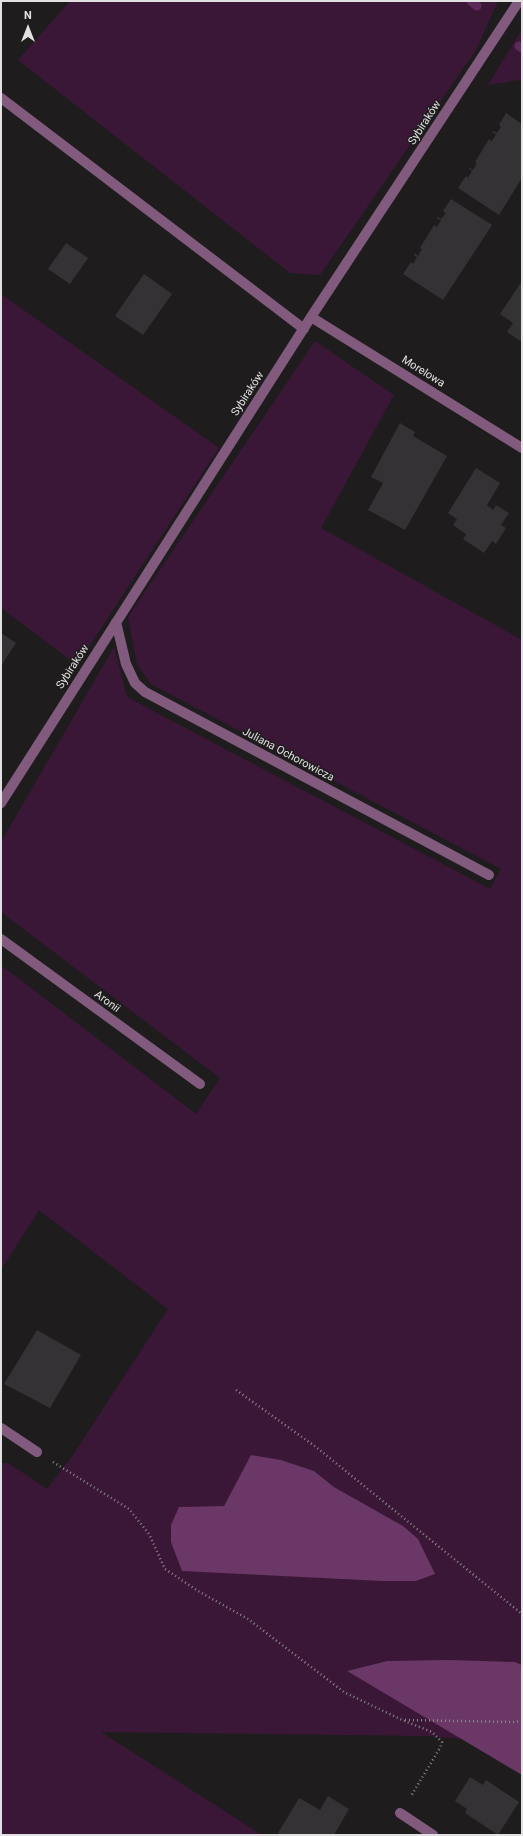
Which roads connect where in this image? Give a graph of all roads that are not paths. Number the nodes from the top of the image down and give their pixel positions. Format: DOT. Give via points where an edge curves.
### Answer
graph roads {
  1 [pos="519,1"];
  2 [pos="1,98"];
  3 [pos="312,317"];
  4 [pos="304,329"];
  5 [pos="522,448"];
  6 [pos="116,622"];
  7 [pos="4,791"];
  8 [pos="1,803"];
  9 [pos="489,875"];
  10 [pos="1,939"];
  11 [pos="200,1084"];
  12 [pos="1,1428"];
  13 [pos="37,1452"];
  14 [pos="400,1813"];
  15 [pos="432,1835"];
  1 -- 3 [label="street, Sybiraków"];
  2 -- 4 [label="street"];
  3 -- 4 [label="street, Sybiraków"];
  3 -- 5 [label="street, Morelowa"];
  4 -- 6 [label="street, Sybiraków"];
  6 -- 7 [label="street, Sybiraków"];
  6 -- 9 [label="street, Juliana Ochorowicza" via="126,664 135,683 145,692"];
  7 -- 8 [label="street, Sybiraków"];
  10 -- 11 [label="street, Aronii"];
  12 -- 13 [label="street"];
  14 -- 15 [label="street"];
}
